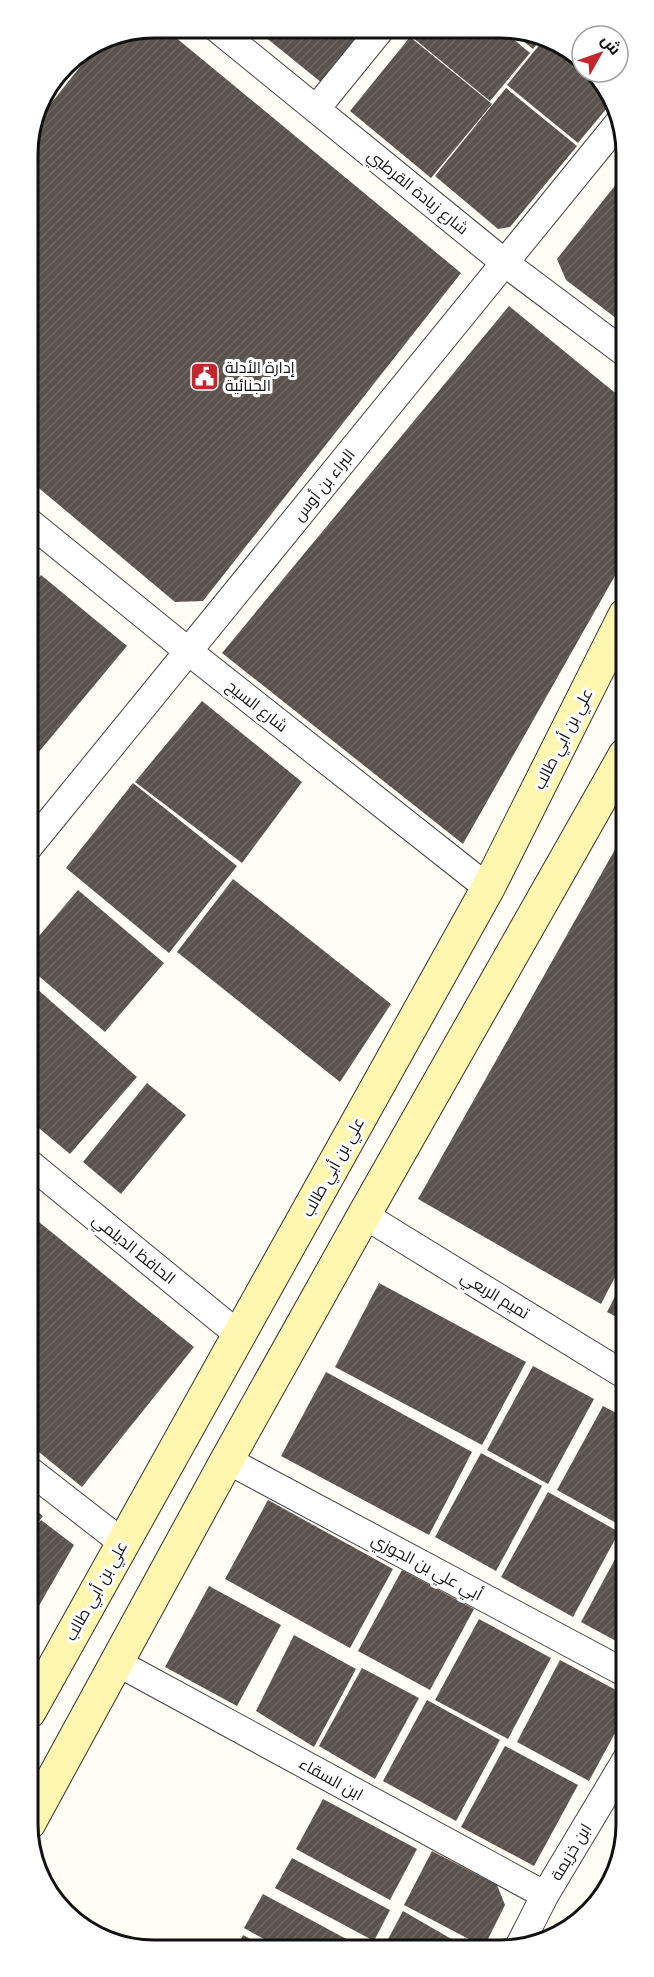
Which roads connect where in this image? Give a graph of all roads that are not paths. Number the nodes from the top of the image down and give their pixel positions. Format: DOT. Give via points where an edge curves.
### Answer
graph roads {
  1 [pos="373,37"];
  2 [pos="228,38"];
  3 [pos="315,109"];
  4 [pos="613,129"];
  5 [pos="505,263"];
  6 [pos="616,346"];
  7 [pos="38,529"];
  8 [pos="616,633"];
  9 [pos="189,651"];
  10 [pos="616,771"];
  11 [pos="38,833"];
  12 [pos="488,888"];
  13 [pos="38,1171"];
  14 [pos="364,1215"];
  15 [pos="239,1335"];
  16 [pos="616,1370"];
  17 [pos="227,1460"];
  18 [pos="38,1477"];
  19 [pos="123,1543"];
  20 [pos="118,1663"];
  21 [pos="616,1668"];
  22 [pos="38,1696"];
  23 [pos="616,1776"];
  24 [pos="38,1807"];
  25 [pos="545,1895"];
  26 [pos="524,1937"];
  1 -- 3 [label="street"];
  2 -- 3 [label="street, شارع زيادة القرطبي"];
  3 -- 5 [label="street, شارع زيادة القرطبي"];
  4 -- 5 [label="street, البراء بن أوس"];
  5 -- 6 [label="street, شارع زيادة القرطبي"];
  5 -- 9 [label="street, البراء بن أوس"];
  7 -- 9 [label="street, شارع السيح"];
  8 -- 12 [label="main road, علي بن أبي طالب"];
  9 -- 11 [label="street, البراء بن أوس"];
  9 -- 12 [label="street, شارع السيح"];
  10 -- 14 [label="main road"];
  12 -- 15 [label="main road, علي بن أبي طالب"];
  13 -- 15 [label="street, الحافظ الديلمي"];
  14 -- 16 [label="street, تميم الربعي"];
  14 -- 17 [label="main road"];
  15 -- 19 [label="main road, علي بن أبي طالب"];
  17 -- 20 [label="main road"];
  17 -- 21 [label="street, أبي علي بن الجوزي"];
  18 -- 19 [label="street"];
  19 -- 22 [label="main road, علي بن أبي طالب"];
  20 -- 24 [label="main road"];
  20 -- 25 [label="street, ابن السقاء"];
  23 -- 25 [label="street, ابن خزيمة"];
  25 -- 26 [label="street, ابن خزيمة"];
}
